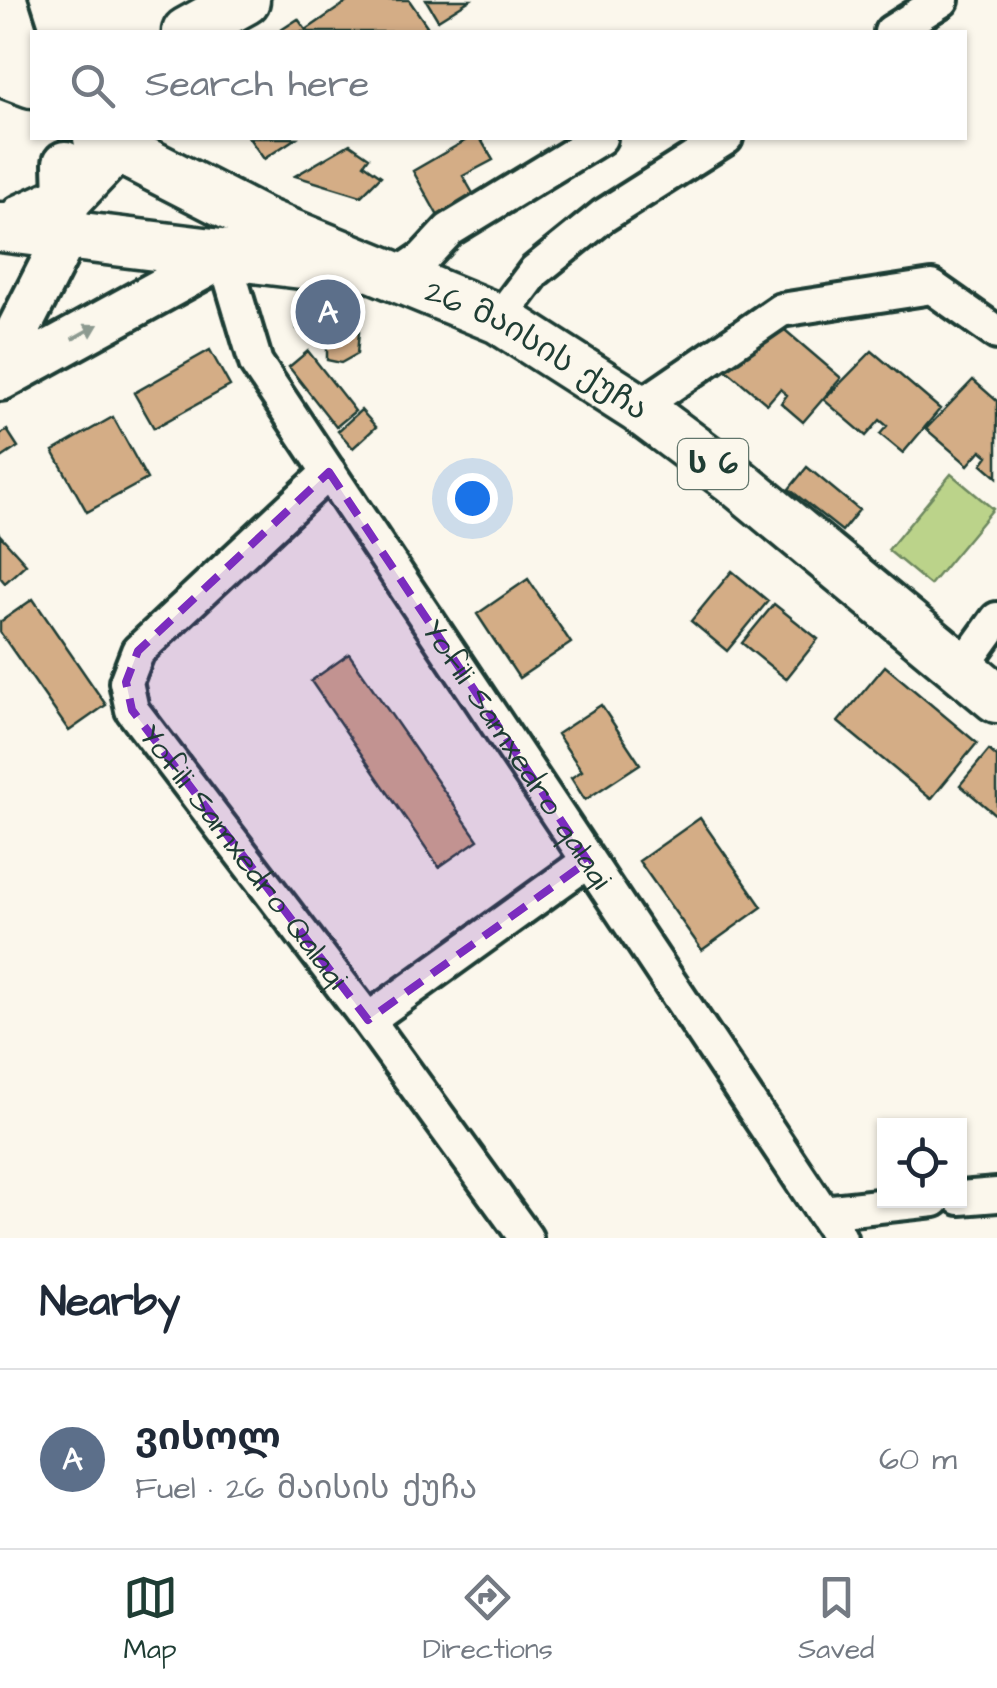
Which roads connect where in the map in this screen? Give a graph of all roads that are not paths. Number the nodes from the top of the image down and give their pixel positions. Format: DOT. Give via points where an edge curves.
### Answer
graph roads {
  1 [pos="5,0"];
  2 [pos="942,0"];
  3 [pos="229,14"];
  4 [pos="192,30"];
  5 [pos="894,30"];
  6 [pos="0,71"];
  7 [pos="30,76"];
  8 [pos="30,81"];
  9 [pos="172,140"];
  10 [pos="597,140"];
  11 [pos="723,140"];
  12 [pos="63,183"];
  13 [pos="209,196"];
  14 [pos="224,256"];
  15 [pos="410,267"];
  16 [pos="499,320"];
  17 [pos="997,333"];
  18 [pos="0,366"];
  19 [pos="0,379"];
  20 [pos="638,408"];
  21 [pos="329,472"];
  22 [pos="997,619"];
  23 [pos="979,683"];
  24 [pos="588,861"];
  25 [pos="368,1020"];
  26 [pos="997,1195"];
  27 [pos="967,1197"];
  28 [pos="901,1208"];
  29 [pos="831,1225"];
  30 [pos="526,1238"];
  1 -- 7 [label="main road"];
  2 -- 5 [label="street"];
  3 -- 4 [label="highway"];
  6 -- 8 [label="highway"];
  9 -- 13 [label="highway"];
  10 -- 15 [label="street" via="449,230"];
  11 -- 16 [label="street" via="602,216 536,272"];
  12 -- 13 [label="highway, ს 6"];
  12 -- 14 [label="highway, ს 6"];
  12 -- 18 [label="main road"];
  13 -- 15 [label="highway, ს 6" via="262,222"];
  14 -- 15 [label="highway, ს 6"];
  19 -- 14 [label="main road, one-way"];
  14 -- 21 [label="street, Yofili Samxedro qalaqi" via="256,363"];
  15 -- 16 [label="highway, 26 მაისის ქუჩა / ს 6"];
  16 -- 20 [label="highway, 26 მაისის ქუჩა / ს 6"];
  17 -- 20 [label="street" via="932,287 795,307 769,316"];
  20 -- 23 [label="highway, 26 მაისის ქუჩა / ს 6"];
  21 -- 24 [label="street, Yofili Samxedro qalaqi"];
  21 -- 25 [label="street, Yofili Samxedro Qalaqi" via="138,651 126,682 132,710"];
  22 -- 23 [label="street"];
  24 -- 25 [label="street, Yofili Samxedro Qalaqi"];
  24 -- 29 [label="street, Yofili Samxedro qalaqi"];
  25 -- 30 [label="street, Yofili Samxedro Qalaqi"];
  26 -- 27 [label="street"];
  28 -- 29 [label="street"];
}
